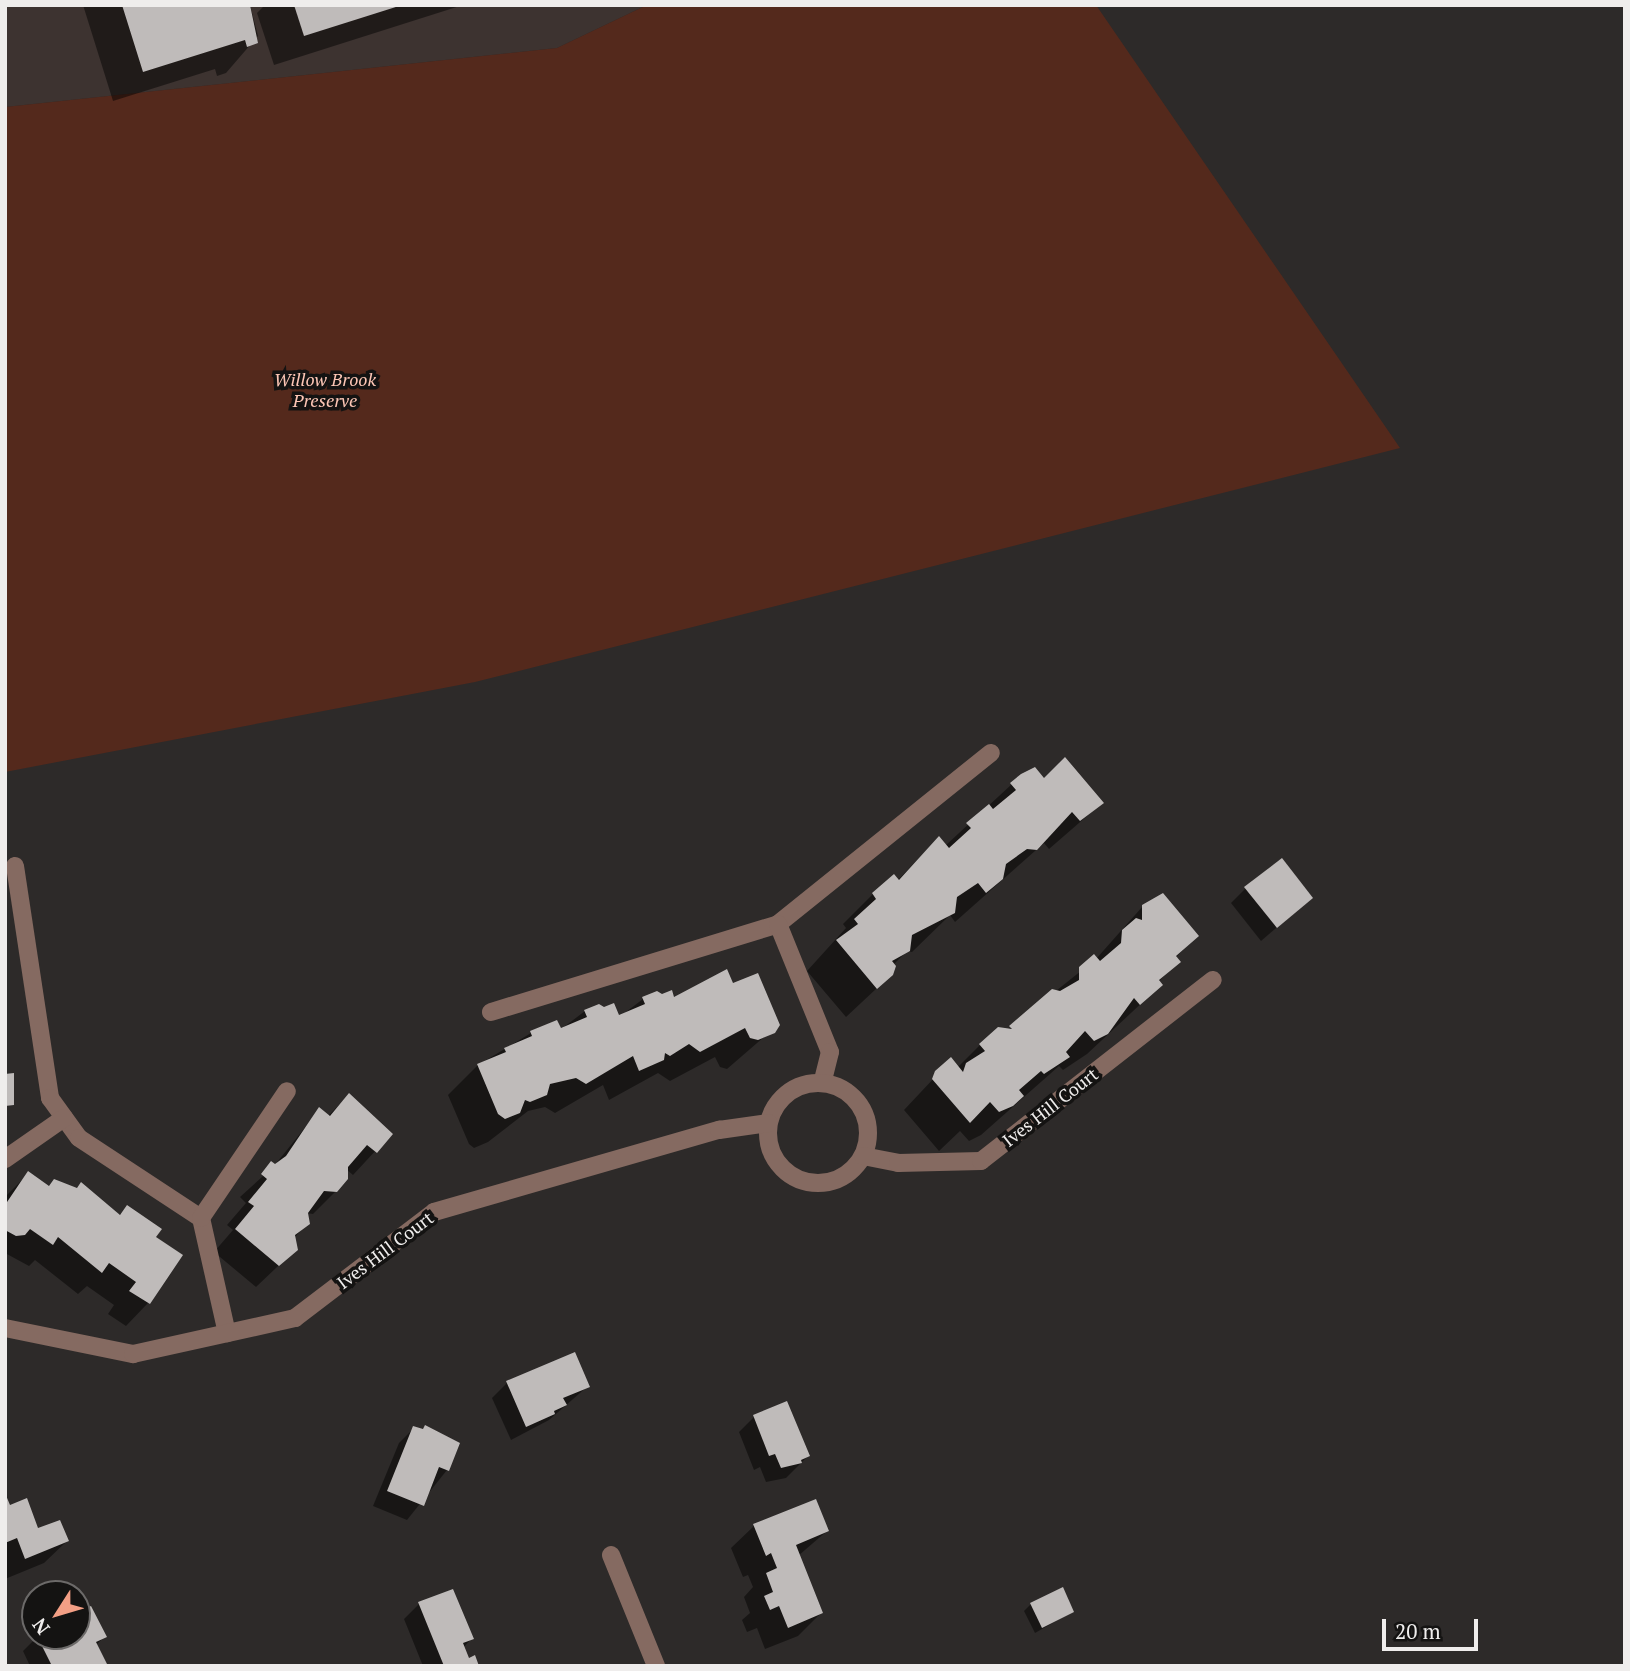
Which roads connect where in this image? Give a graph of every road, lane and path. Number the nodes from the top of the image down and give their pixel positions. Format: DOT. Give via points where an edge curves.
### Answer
graph roads {
  1 [pos="991,753"];
  2 [pos="15,866"];
  3 [pos="778,924"];
  4 [pos="1213,980"];
  5 [pos="491,1012"];
  6 [pos="822,1083"];
  7 [pos="286,1091"];
  8 [pos="64,1118"];
  9 [pos="769,1122"];
  10 [pos="863,1156"];
  11 [pos="5,1159"];
  12 [pos="201,1218"];
  13 [pos="5,1328"];
  14 [pos="227,1333"];
  15 [pos="611,1555"];
  16 [pos="656,1666"];
  1 -- 3 [label="street"];
  2 -- 8 [label="street" via="50,1098"];
  3 -- 5 [label="street"];
  3 -- 6 [label="street" via="830,1052"];
  4 -- 10 [label="street, Ives Hill Court" via="981,1161 898,1163"];
  6 -- 9 [label="street" via="794,1089 782,1098"];
  6 -- 10 [label="street" via="838,1087 862,1109 867,1124"];
  7 -- 12 [label="street"];
  8 -- 11 [label="street"];
  8 -- 12 [label="street" via="79,1138"];
  9 -- 10 [label="street" via="772,1154 781,1167 801,1180 825,1183 840,1179"];
  9 -- 14 [label="street, Ives Hill Court" via="719,1130 434,1212 295,1318"];
  12 -- 14 [label="street"];
  13 -- 14 [label="street, Ives Hill Court" via="133,1354"];
  15 -- 16 [label="street"];
}
